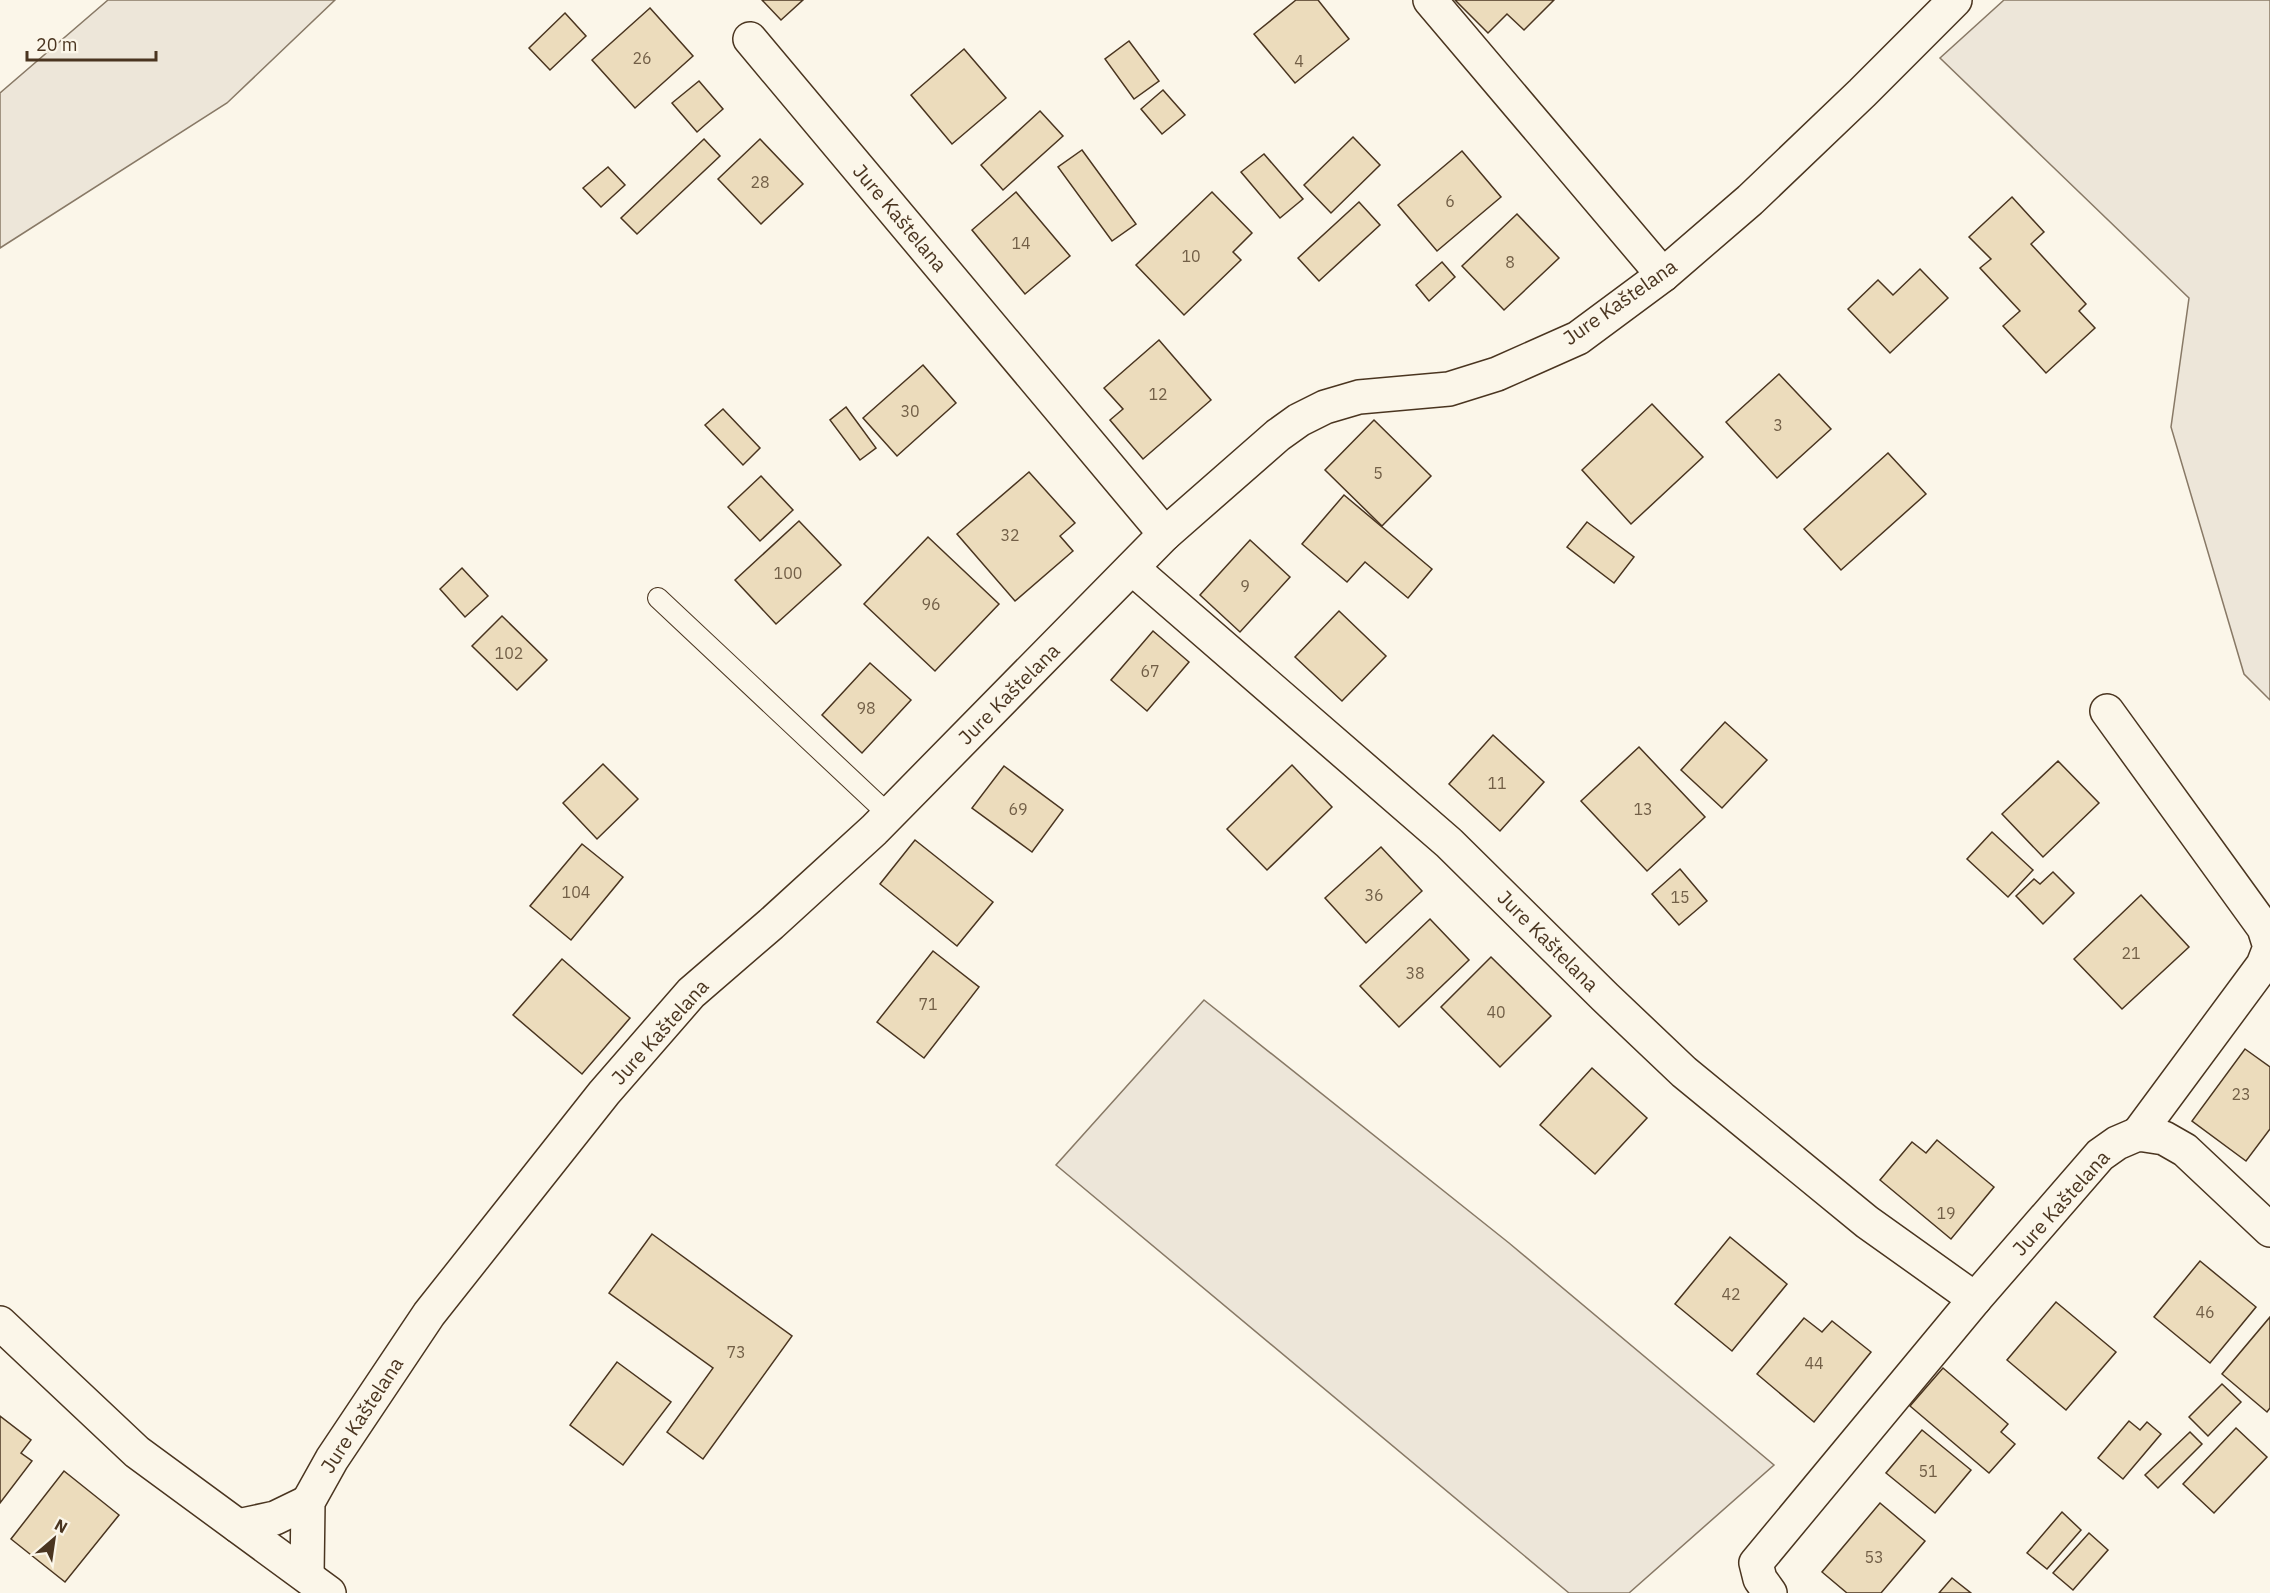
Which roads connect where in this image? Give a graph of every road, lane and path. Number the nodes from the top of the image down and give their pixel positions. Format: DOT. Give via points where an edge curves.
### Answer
graph roads {
  1 [pos="1430,0"];
  2 [pos="1955,0"];
  3 [pos="750,39"];
  4 [pos="1663,275"];
  5 [pos="1166,534"];
  6 [pos="1132,568"];
  7 [pos="658,598"];
  8 [pos="2107,711"];
  9 [pos="889,815"];
  10 [pos="2138,1134"];
  11 [pos="2270,1230"];
  12 [pos="1975,1299"];
  13 [pos="0,1323"];
  14 [pos="309,1502"];
  15 [pos="238,1526"];
  16 [pos="318,1584"];
  17 [pos="1770,1593"];
  1 -- 4 [label="street"];
  2 -- 4 [label="street, Jure Kaštelana" via="1750,200"];
  3 -- 5 [label="street, Jure Kaštelana"];
  4 -- 5 [label="street, Jure Kaštelana" via="1578,338 1497,374 1449,389 1359,397 1325,407 1278,435"];
  5 -- 6 [label="street, Jure Kaštelana"];
  6 -- 9 [label="street, Jure Kaštelana"];
  6 -- 12 [label="street, Jure Kaštelana" via="1449,843 1684,1072 1867,1221"];
  7 -- 9 [label="lane"];
  8 -- 10 [label="street" via="2264,928 2270,947 2263,966"];
  9 -- 14 [label="street, Jure Kaštelana" via="691,993 604,1093 429,1314 332,1459"];
  10 -- 11 [label="street" via="2164,1138 2185,1150"];
  10 -- 12 [label="street, Jure Kaštelana" via="2100,1155"];
  12 -- 17 [label="street, Jure Kaštelana" via="1756,1563 1760,1579"];
  13 -- 15 [label="street, Jure Kaštelana" via="137,1452"];
  14 -- 15 [label="street" via="275,1518"];
  14 -- 16 [label="street, Jure Kaštelana"];
  15 -- 16 [label="street, Jure Kaštelana"];
}
